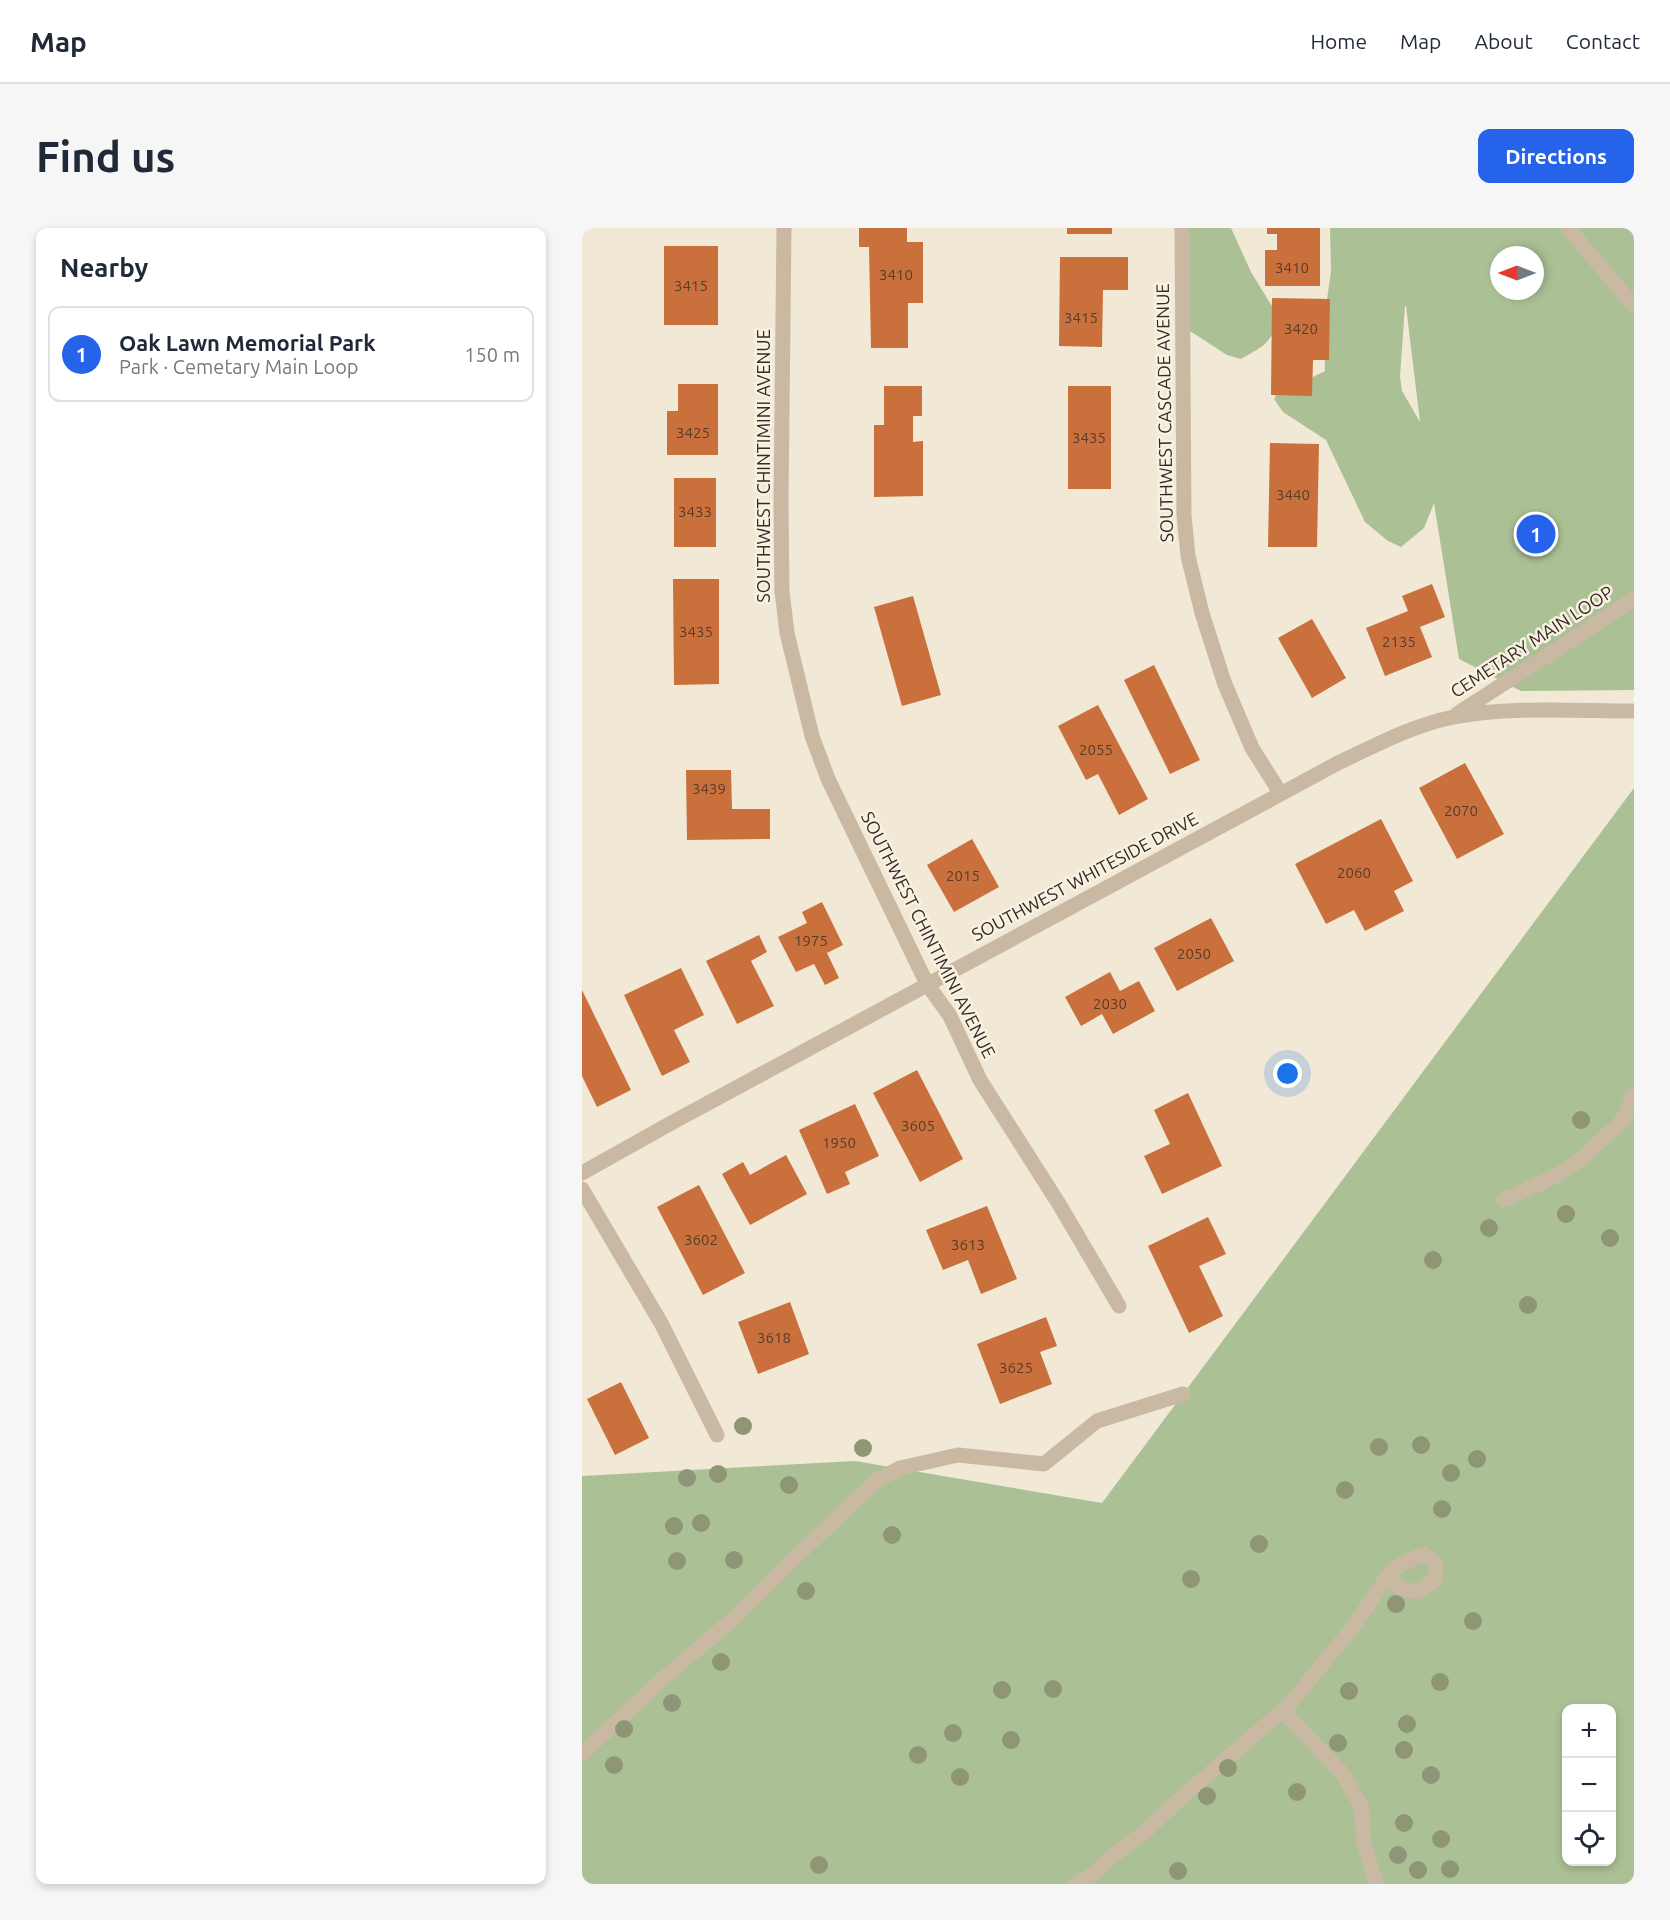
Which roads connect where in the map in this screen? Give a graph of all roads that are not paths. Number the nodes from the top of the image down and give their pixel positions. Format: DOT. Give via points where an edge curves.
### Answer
graph roads {
  1 [pos="784,228"];
  2 [pos="1182,228"];
  3 [pos="1568,228"];
  4 [pos="1634,306"];
  5 [pos="1634,599"];
  6 [pos="1634,711"];
  7 [pos="1452,717"];
  8 [pos="1281,794"];
  9 [pos="927,984"];
  10 [pos="1634,1095"];
  11 [pos="582,1173"];
  12 [pos="582,1189"];
  13 [pos="1503,1200"];
  14 [pos="1119,1306"];
  15 [pos="1183,1394"];
  16 [pos="717,1435"];
  17 [pos="1387,1577"];
  18 [pos="1283,1711"];
  19 [pos="582,1754"];
  20 [pos="1075,1884"];
  21 [pos="1377,1884"];
  1 -- 9 [label="street, SOUTHWEST CHINTIMINI AVENUE" via="781,503 787,633 812,736 828,779"];
  2 -- 8 [label="street, SOUTHWEST CASCADE AVENUE" via="1184,515 1188,556 1224,682 1252,748"];
  3 -- 4 [label="street"];
  5 -- 7 [label="street, CEMETARY MAIN LOOP"];
  6 -- 7 [label="street, SOUTHWEST WHITESIDE DRIVE" via="1485,712"];
  7 -- 8 [label="street, SOUTHWEST WHITESIDE DRIVE" via="1402,732"];
  8 -- 9 [label="street, SOUTHWEST WHITESIDE DRIVE"];
  9 -- 11 [label="street, SOUTHWEST WHITESIDE DRIVE"];
  9 -- 14 [label="street, SOUTHWEST CHINTIMINI AVENUE" via="950,1016 980,1080"];
  10 -- 13 [label="street" via="1622,1121 1580,1160 1554,1177"];
  12 -- 16 [label="street" via="661,1323"];
  15 -- 19 [label="street" via="1097,1421 1044,1464 958,1455 900,1468 877,1480 731,1621"];
  17 -- 18 [label="street" via="1354,1626"];
  18 -- 20 [label="street" via="1146,1832"];
  18 -- 21 [label="street" via="1343,1774 1361,1806 1364,1843"];
}
